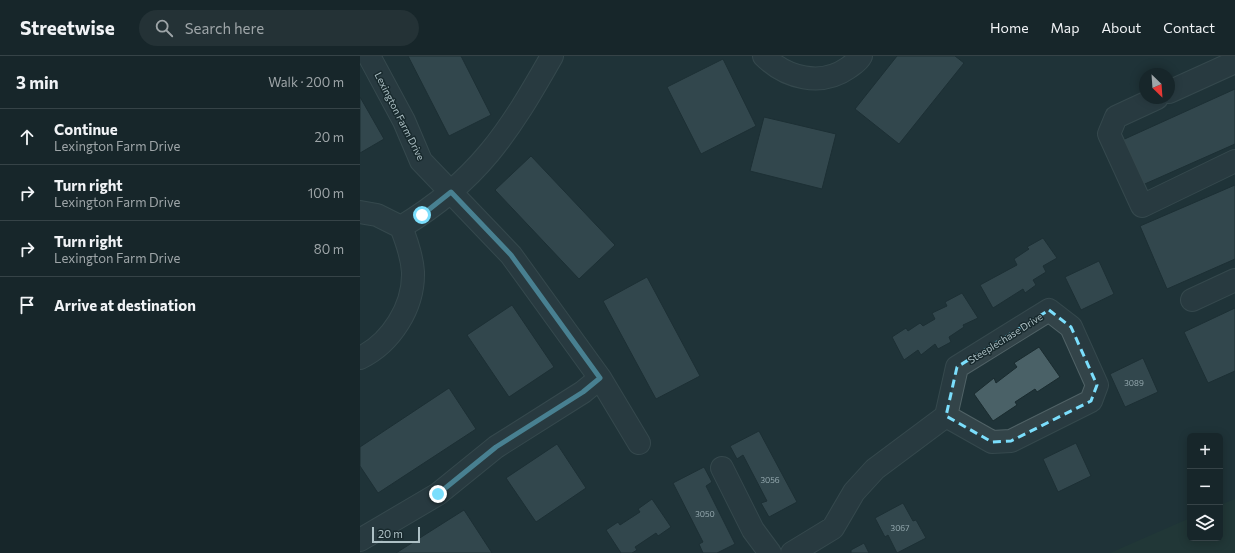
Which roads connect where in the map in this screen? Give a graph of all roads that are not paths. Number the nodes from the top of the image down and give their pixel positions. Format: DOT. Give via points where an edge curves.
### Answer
graph roads {
  1 [pos="369,56"];
  2 [pos="552,56"];
  3 [pos="764,56"];
  4 [pos="861,56"];
  5 [pos="1235,62"];
  6 [pos="1175,89"];
  7 [pos="1144,104"];
  8 [pos="1235,161"];
  9 [pos="451,192"];
  10 [pos="360,212"];
  11 [pos="402,227"];
  12 [pos="1235,280"];
  13 [pos="1192,300"];
  14 [pos="360,358"];
  15 [pos="600,378"];
  16 [pos="946,416"];
  17 [pos="639,442"];
  18 [pos="722,468"];
  19 [pos="360,540"];
  20 [pos="770,553"];
  21 [pos="792,553"];
  1 -- 9 [label="street, Lexington Farm Drive" via="404,121 421,161"];
  2 -- 9 [label="street" via="507,132"];
  3 -- 4 [label="street" via="771,63 792,74 815,80 838,75"];
  5 -- 6 [label="street"];
  7 -- 8 [label="street" via="1116,117 1109,134 1142,206"];
  9 -- 11 [label="street"];
  9 -- 15 [label="street, Lexington Farm Drive" via="511,255"];
  10 -- 11 [label="street" via="377,215"];
  11 -- 14 [label="street" via="410,250 413,274 410,297 401,319 387,338 369,354"];
  12 -- 13 [label="street"];
  15 -- 17 [label="street, Lexington Farm Drive"];
  15 -- 19 [label="street" via="583,392 496,447 438,494"];
  16 -- 16 [label="street, Steeplechase Drive" via="957,367 1049,310 1071,327 1097,385 1091,402 1011,441 992,442"];
  16 -- 21 [label="street" via="875,469 854,492 833,528"];
  18 -- 20 [label="street" via="753,530"];
}
